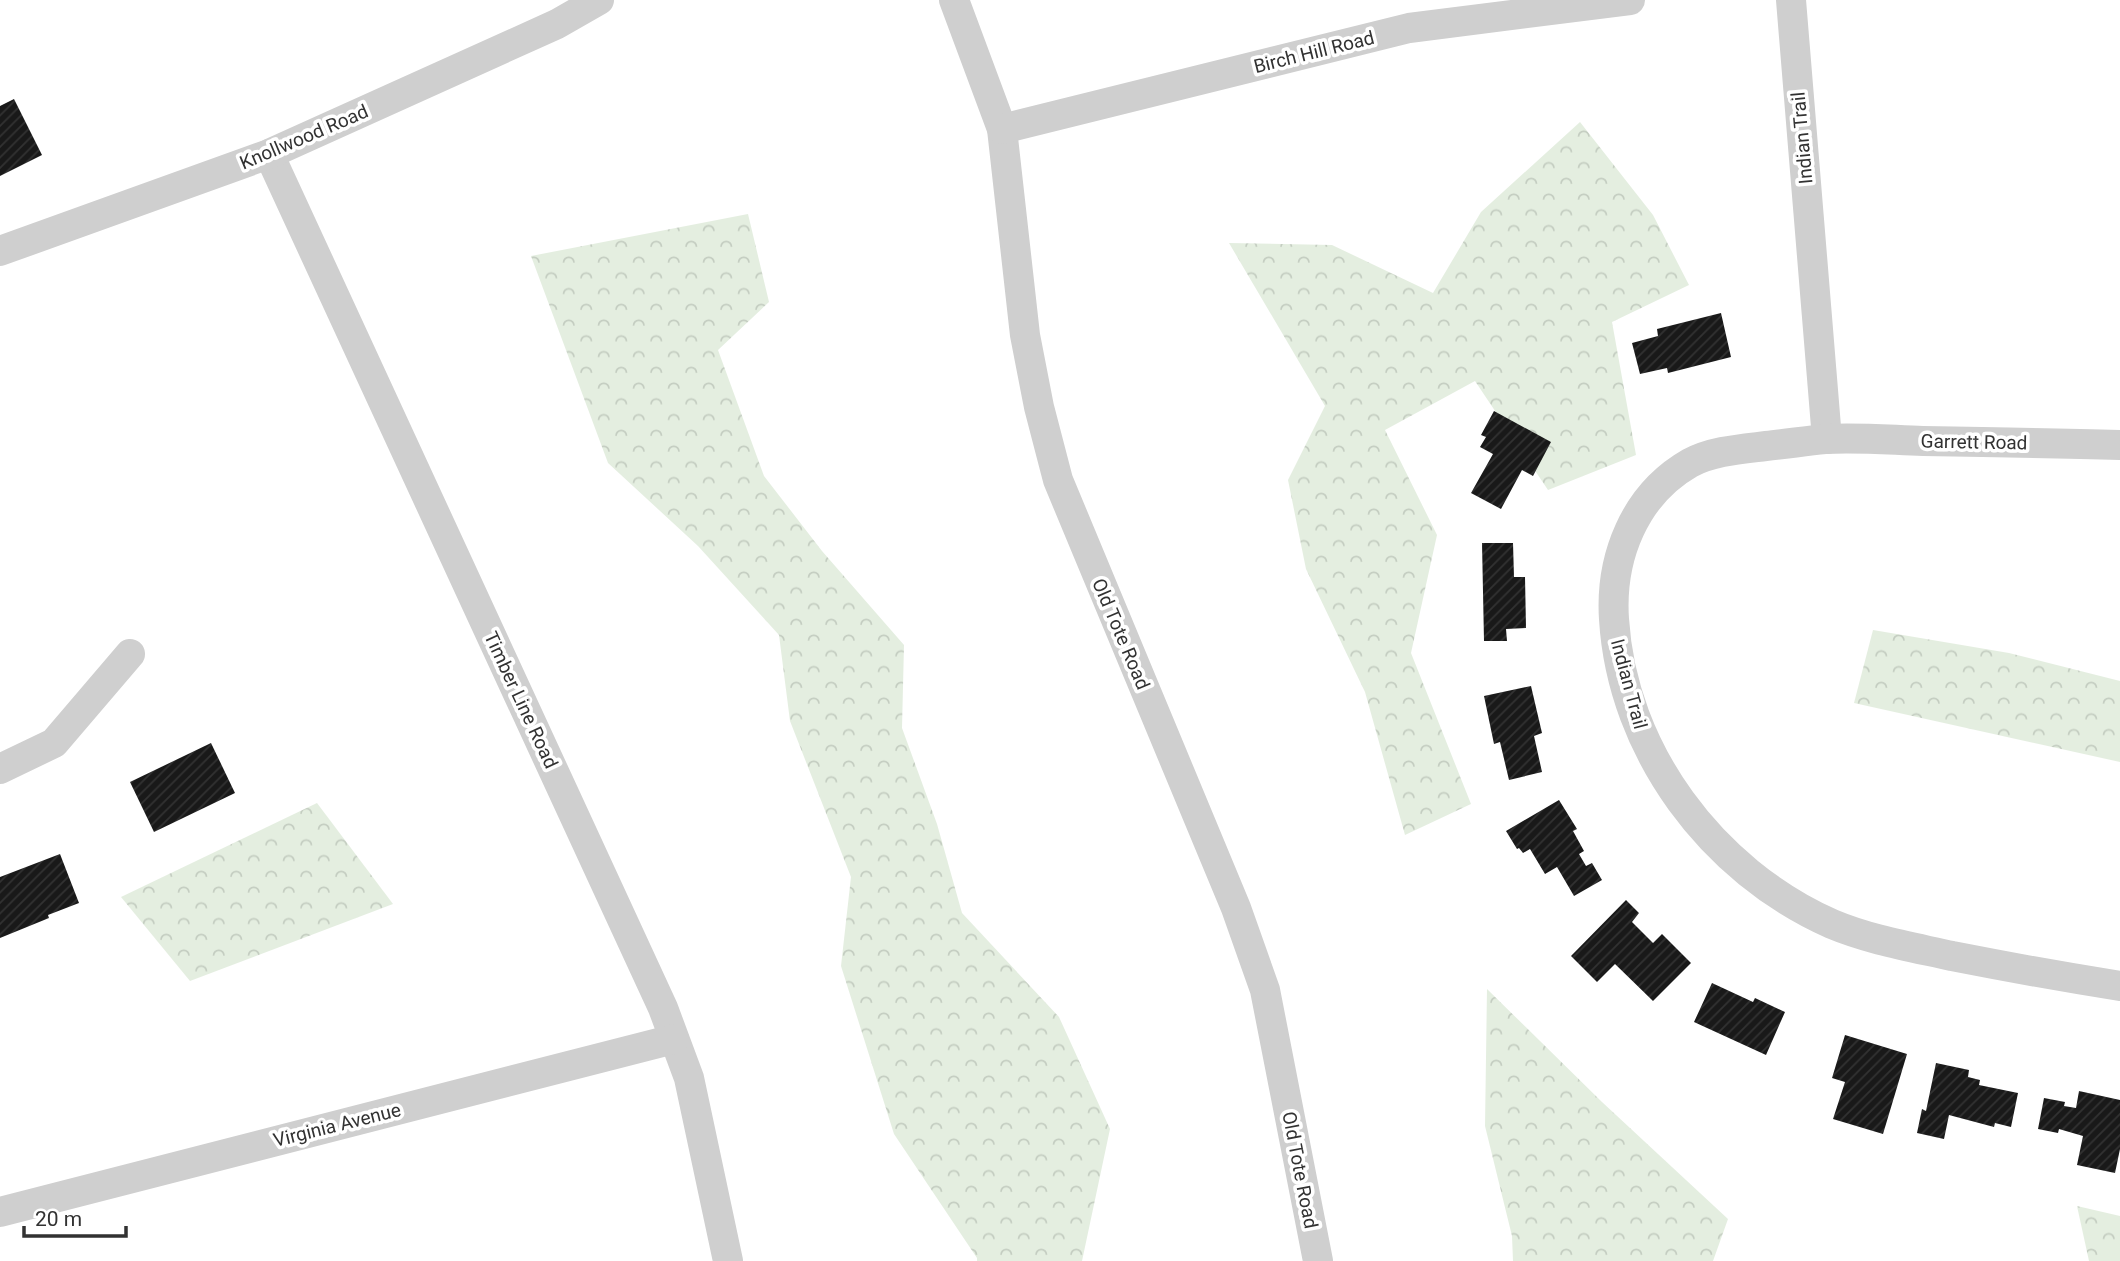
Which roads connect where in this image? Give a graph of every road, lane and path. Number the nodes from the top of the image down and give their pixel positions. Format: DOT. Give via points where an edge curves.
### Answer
graph roads {
  1 [pos="599,0"];
  2 [pos="954,0"];
  3 [pos="1630,0"];
  4 [pos="1791,0"];
  5 [pos="1002,129"];
  6 [pos="269,154"];
  7 [pos="0,251"];
  8 [pos="1827,439"];
  9 [pos="2120,444"];
  10 [pos="131,654"];
  11 [pos="0,769"];
  12 [pos="2120,986"];
  13 [pos="674,1039"];
  14 [pos="0,1212"];
  15 [pos="728,1261"];
  16 [pos="1318,1261"];
  1 -- 6 [label="street, Knollwood Road" via="557,24"];
  2 -- 5 [label="street, Old Tote Road"];
  3 -- 5 [label="street, Birch Hill Road" via="1409,28"];
  4 -- 8 [label="street, Indian Trail"];
  5 -- 16 [label="street, Old Tote Road" via="1025,335 1058,480 1236,908 1265,990"];
  6 -- 7 [label="street, Knollwood Road"];
  6 -- 13 [label="street, Timber Line Road"];
  8 -- 9 [label="street, Garrett Road"];
  8 -- 12 [label="street, Indian Trail" via="1728,451 1692,462 1660,485 1637,513 1622,546 1612,591 1621,670 1646,742 1709,837 1766,887 1832,924 1905,946"];
  10 -- 11 [label="street" via="54,743"];
  13 -- 14 [label="street, Virginia Avenue"];
  13 -- 15 [label="street, Timber Line Road" via="689,1078"];
}
